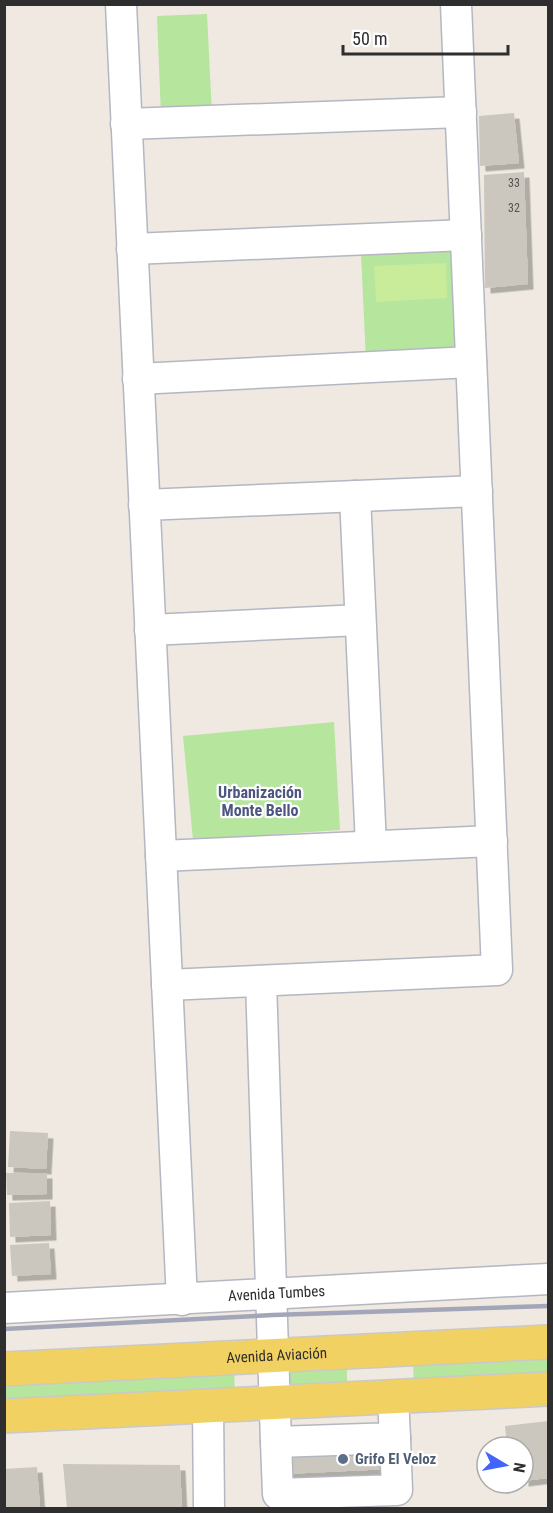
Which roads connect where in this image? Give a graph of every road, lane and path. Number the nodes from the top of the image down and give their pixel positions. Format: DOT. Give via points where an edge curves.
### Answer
graph roads {
  1 [pos="121,4"];
  2 [pos="456,4"];
  3 [pos="461,112"];
  4 [pos="126,124"];
  5 [pos="466,235"];
  6 [pos="132,249"];
  7 [pos="471,362"];
  8 [pos="138,379"];
  9 [pos="477,491"];
  10 [pos="355,496"];
  11 [pos="144,505"];
  12 [pos="360,620"];
  13 [pos="150,630"];
  14 [pos="492,841"];
  15 [pos="371,846"];
  16 [pos="161,856"];
  17 [pos="261,981"];
  18 [pos="167,985"];
  19 [pos="549,1280"];
  20 [pos="273,1296"];
  21 [pos="183,1300"];
  22 [pos="4,1308"];
  23 [pos="549,1342"];
  24 [pos="392,1350"];
  25 [pos="274,1357"];
  26 [pos="4,1369"];
  27 [pos="549,1389"];
  28 [pos="393,1397"];
  29 [pos="275,1404"];
  30 [pos="208,1407"];
  31 [pos="4,1416"];
  32 [pos="395,1438"];
  33 [pos="276,1442"];
  34 [pos="209,1509"];
  1 -- 4 [label="street"];
  2 -- 3 [label="street"];
  3 -- 4 [label="street"];
  3 -- 5 [label="street"];
  4 -- 6 [label="street"];
  5 -- 6 [label="street"];
  5 -- 7 [label="street"];
  6 -- 8 [label="street"];
  7 -- 8 [label="street"];
  7 -- 9 [label="street"];
  8 -- 11 [label="street"];
  9 -- 10 [label="street"];
  9 -- 14 [label="street"];
  10 -- 11 [label="street"];
  10 -- 12 [label="street"];
  11 -- 13 [label="street"];
  12 -- 13 [label="street"];
  12 -- 15 [label="street"];
  13 -- 16 [label="street"];
  14 -- 15 [label="street"];
  14 -- 17 [label="street" via="497,970"];
  15 -- 16 [label="street"];
  16 -- 18 [label="street"];
  17 -- 18 [label="street"];
  17 -- 20 [label="street"];
  18 -- 21 [label="street"];
  19 -- 20 [label="street, Avenida Tumbes"];
  20 -- 21 [label="street, Avenida Tumbes"];
  20 -- 25 [label="street"];
  21 -- 22 [label="street, Avenida Tumbes"];
  23 -- 24 [label="main road, Avenida Aviación"];
  24 -- 25 [label="main road, Avenida Aviación"];
  24 -- 28 [label="main road"];
  25 -- 26 [label="main road, Avenida Aviación"];
  25 -- 29 [label="street"];
  27 -- 28 [label="main road"];
  28 -- 29 [label="main road"];
  28 -- 32 [label="street"];
  29 -- 30 [label="main road"];
  29 -- 33 [label="street"];
  30 -- 31 [label="main road"];
  30 -- 34 [label="street"];
  32 -- 33 [label="street"];
  32 -- 33 [label="street" via="396,1490 290,1494 278,1494"];
}
